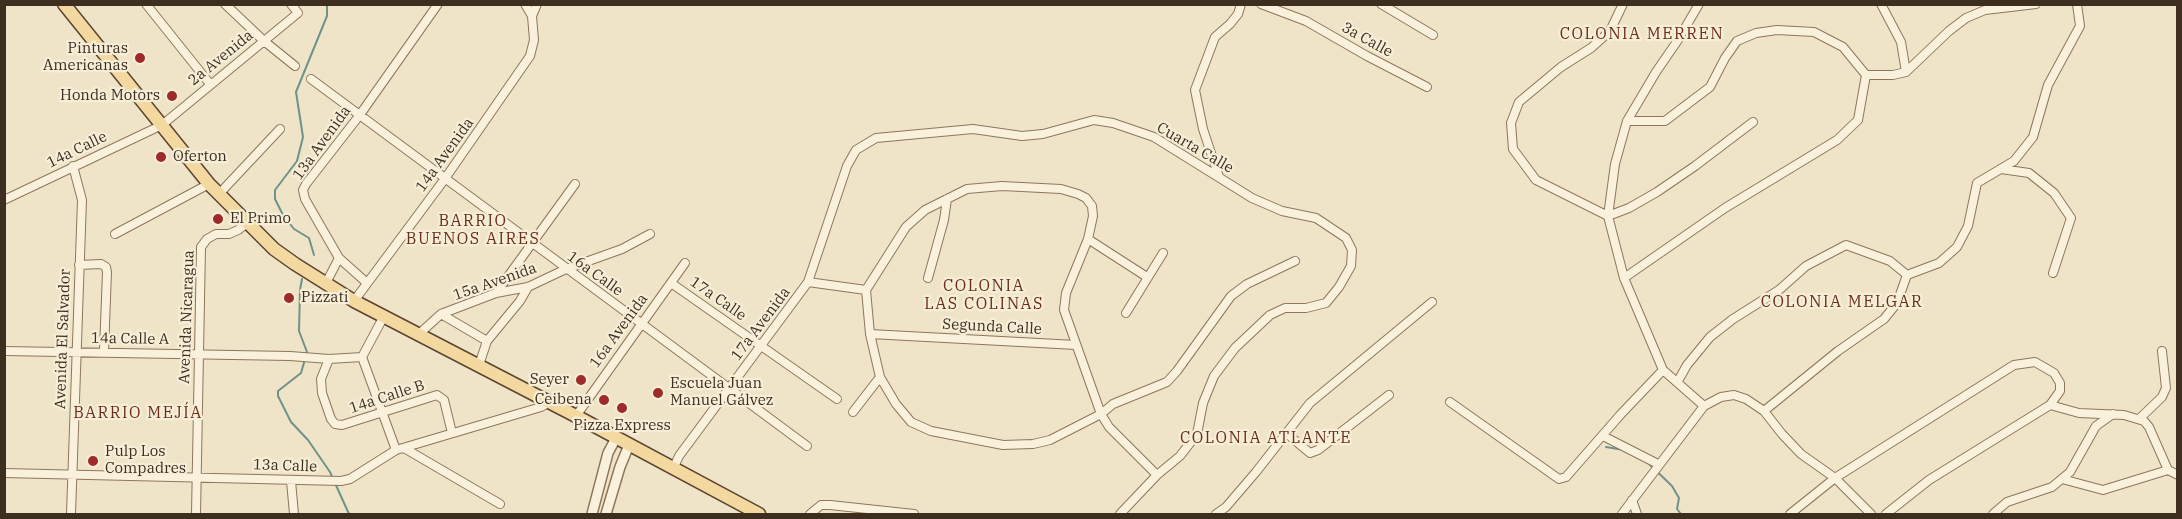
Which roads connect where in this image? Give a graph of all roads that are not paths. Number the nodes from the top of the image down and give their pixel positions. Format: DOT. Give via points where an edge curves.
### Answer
graph roads {
  1 [pos="64,4"];
  2 [pos="146,4"];
  3 [pos="225,4"];
  4 [pos="291,4"];
  5 [pos="438,4"];
  6 [pos="525,4"];
  7 [pos="537,4"];
  8 [pos="1241,4"];
  9 [pos="1261,4"];
  10 [pos="1381,4"];
  11 [pos="1623,4"];
  12 [pos="1699,4"];
  13 [pos="1881,4"];
  14 [pos="2036,4"];
  15 [pos="2077,4"];
  16 [pos="532,16"];
  17 [pos="1432,35"];
  18 [pos="264,41"];
  19 [pos="295,66"];
  20 [pos="1906,72"];
  21 [pos="1866,75"];
  22 [pos="310,79"];
  23 [pos="210,84"];
  24 [pos="1427,87"];
  25 [pos="359,116"];
  26 [pos="1628,122"];
  27 [pos="1753,122"];
  28 [pos="162,124"];
  29 [pos="280,129"];
  30 [pos="866,143"];
  31 [pos="73,166"];
  32 [pos="2001,169"];
  33 [pos="1219,177"];
  34 [pos="444,180"];
  35 [pos="209,184"];
  36 [pos="575,184"];
  37 [pos="219,194"];
  38 [pos="947,199"];
  39 [pos="4,200"];
  40 [pos="1608,216"];
  41 [pos="247,223"];
  42 [pos="115,234"];
  43 [pos="650,234"];
  44 [pos="1088,239"];
  45 [pos="532,243"];
  46 [pos="1162,253"];
  47 [pos="339,258"];
  48 [pos="1295,261"];
  49 [pos="685,263"];
  50 [pos="79,265"];
  51 [pos="566,269"];
  52 [pos="2053,273"];
  53 [pos="1907,275"];
  54 [pos="928,278"];
  55 [pos="1147,278"];
  56 [pos="1624,278"];
  57 [pos="808,282"];
  58 [pos="326,283"];
  59 [pos="367,283"];
  60 [pos="671,283"];
  61 [pos="528,287"];
  62 [pos="866,290"];
  63 [pos="496,293"];
  64 [pos="354,301"];
  65 [pos="1432,302"];
  66 [pos="1126,313"];
  67 [pos="441,314"];
  68 [pos="384,316"];
  69 [pos="641,324"];
  70 [pos="419,334"];
  71 [pos="870,334"];
  72 [pos="487,341"];
  73 [pos="1076,345"];
  74 [pos="762,346"];
  75 [pos="4,351"];
  76 [pos="76,351"];
  77 [pos="104,351"];
  78 [pos="2162,351"];
  79 [pos="199,354"];
  80 [pos="362,357"];
  81 [pos="329,358"];
  82 [pos="479,365"];
  83 [pos="1664,370"];
  84 [pos="880,377"];
  85 [pos="1678,381"];
  86 [pos="728,389"];
  87 [pos="1389,395"];
  88 [pos="837,399"];
  89 [pos="550,402"];
  90 [pos="1450,402"];
  91 [pos="2050,405"];
  92 [pos="1704,406"];
  93 [pos="382,411"];
  94 [pos="1764,411"];
  95 [pos="853,412"];
  96 [pos="2114,413"];
  97 [pos="1101,414"];
  98 [pos="576,416"];
  99 [pos="2139,419"];
  100 [pos="452,433"];
  101 [pos="1286,433"];
  102 [pos="1603,436"];
  103 [pos="616,438"];
  104 [pos="629,446"];
  105 [pos="807,446"];
  106 [pos="405,448"];
  107 [pos="396,450"];
  108 [pos="1658,464"];
  109 [pos="673,469"];
  110 [pos="2168,470"];
  111 [pos="4,473"];
  112 [pos="71,475"];
  113 [pos="1156,475"];
  114 [pos="2178,475"];
  115 [pos="197,476"];
  116 [pos="1835,478"];
  117 [pos="2062,479"];
  118 [pos="291,481"];
  119 [pos="1632,500"];
  120 [pos="500,504"];
  121 [pos="71,514"];
  122 [pos="196,514"];
  123 [pos="294,514"];
  124 [pos="592,514"];
  125 [pos="606,514"];
  126 [pos="759,514"];
  127 [pos="810,514"];
  128 [pos="914,514"];
  129 [pos="1120,514"];
  130 [pos="1216,514"];
  131 [pos="1622,514"];
  132 [pos="1637,514"];
  133 [pos="1790,514"];
  134 [pos="1871,514"];
  135 [pos="1887,514"];
  136 [pos="1899,514"];
  137 [pos="1993,514"];
  1 -- 28 [label="main road"];
  2 -- 23 [label="street"];
  3 -- 18 [label="street"];
  4 -- 18 [label="street, 2a Avenida" via="297,13"];
  5 -- 25 [label="street, 13a Avenida"];
  6 -- 16 [label="street"];
  7 -- 16 [label="street"];
  8 -- 33 [label="street" via="1238,14 1215,37 1194,90"];
  9 -- 24 [label="street, 3a Calle" via="1306,21"];
  10 -- 17 [label="street"];
  11 -- 40 [label="street" via="1610,31 1519,102 1511,123 1513,149 1536,180"];
  12 -- 26 [label="street"];
  13 -- 20 [label="street" via="1901,42"];
  14 -- 20 [label="street" via="1985,10 1966,18"];
  15 -- 32 [label="street" via="2080,26 2048,85 2033,137 2014,161"];
  16 -- 34 [label="street, 14a Avenida" via="534,40 530,56"];
  18 -- 19 [label="street"];
  18 -- 23 [label="street, 2a Avenida"];
  20 -- 21 [label="street"];
  21 -- 26 [label="street" via="1843,47 1814,32 1756,33 1737,41 1710,87 1665,121"];
  21 -- 56 [label="street" via="1858,120 1837,140 1725,208"];
  22 -- 25 [label="street, 16a Calle"];
  23 -- 28 [label="street, 2a Avenida"];
  25 -- 34 [label="street, 16a Calle"];
  25 -- 47 [label="street, 13a Avenida" via="303,190"];
  26 -- 40 [label="street"];
  27 -- 40 [label="street" via="1657,192"];
  28 -- 31 [label="street, 14a Calle"];
  28 -- 35 [label="main road"];
  29 -- 37 [label="street"];
  30 -- 33 [label="street, Cuarta Calle" via="876,138 973,129 1022,136 1044,134 1094,120 1154,137"];
  30 -- 57 [label="street, 17a Avenida" via="856,150 847,166"];
  31 -- 39 [label="street, 14a Calle"];
  31 -- 50 [label="street, Avenida El Salvador" via="82,200"];
  32 -- 52 [label="street" via="2029,174 2054,193 2071,218"];
  32 -- 53 [label="street" via="1977,183 1968,226 1957,247 1939,263"];
  33 -- 113 [label="street, Cuarta Calle" via="1252,198 1332,226 1346,238 1352,250 1351,266 1326,303 1306,309 1286,308 1270,315 1235,348 1214,376 1197,434 1180,456"];
  34 -- 45 [label="street, 16a Calle"];
  34 -- 59 [label="street, 14a Avenida"];
  35 -- 37 [label="main road"];
  35 -- 42 [label="street"];
  36 -- 45 [label="street"];
  37 -- 41 [label="main road"];
  38 -- 44 [label="street" via="967,189 1061,189 1082,195 1089,202 1093,216"];
  38 -- 54 [label="street"];
  38 -- 62 [label="street" via="925,210 906,227"];
  40 -- 56 [label="street"];
  41 -- 58 [label="main road" via="288,259"];
  41 -- 79 [label="street, Avenida Nicaragua" via="238,231 216,234 201,246"];
  43 -- 51 [label="street, 15a Avenida" via="622,249"];
  44 -- 55 [label="street"];
  44 -- 73 [label="street" via="1066,293 1064,310"];
  45 -- 51 [label="street, 16a Calle"];
  45 -- 63 [label="street"];
  46 -- 55 [label="street"];
  47 -- 58 [label="street"];
  47 -- 59 [label="street, 13a Avenida"];
  48 -- 97 [label="street" via="1231,296 1167,382 1113,404"];
  49 -- 60 [label="street, 16a Avenida"];
  50 -- 76 [label="street, Avenida El Salvador"];
  50 -- 77 [label="street" via="106,267"];
  51 -- 61 [label="street, 15a Avenida"];
  51 -- 69 [label="street, 16a Calle"];
  53 -- 85 [label="street" via="1890,261 1846,245 1806,266 1779,290 1710,337"];
  53 -- 94 [label="street" via="1897,303 1884,319"];
  55 -- 66 [label="street"];
  56 -- 83 [label="street"];
  57 -- 62 [label="street"];
  57 -- 74 [label="street, 17a Avenida"];
  58 -- 64 [label="main road"];
  59 -- 64 [label="street, 14a Avenida"];
  60 -- 69 [label="street, 16a Avenida"];
  60 -- 74 [label="street, 17a Calle"];
  61 -- 63 [label="street, 15a Avenida"];
  61 -- 72 [label="street"];
  62 -- 71 [label="street"];
  63 -- 67 [label="street, 15a Avenida"];
  64 -- 68 [label="main road"];
  65 -- 101 [label="street" via="1310,403"];
  67 -- 70 [label="street, 15a Avenida"];
  67 -- 72 [label="street"];
  68 -- 70 [label="main road"];
  68 -- 80 [label="street"];
  69 -- 86 [label="street, 16a Calle"];
  69 -- 98 [label="street, 16a Avenida"];
  70 -- 82 [label="main road"];
  71 -- 73 [label="street, Segunda Calle"];
  71 -- 84 [label="street"];
  72 -- 82 [label="street"];
  73 -- 97 [label="street"];
  74 -- 86 [label="street, 17a Avenida"];
  74 -- 88 [label="street, 17a Calle"];
  75 -- 76 [label="street, 14a Calle A"];
  76 -- 77 [label="street, 14a Calle A"];
  76 -- 112 [label="street, Avenida El Salvador"];
  77 -- 79 [label="street, 14a Calle A"];
  78 -- 99 [label="street" via="2166,388"];
  79 -- 81 [label="street, 14a Calle A"];
  79 -- 115 [label="street, Avenida Nicaragua"];
  80 -- 81 [label="street"];
  80 -- 93 [label="street"];
  81 -- 93 [label="street, 14a Calle B" via="321,379 322,393 335,424"];
  82 -- 89 [label="main road"];
  83 -- 85 [label="street"];
  83 -- 102 [label="street"];
  84 -- 95 [label="street"];
  84 -- 97 [label="street" via="911,422 967,440 1033,444 1050,440"];
  85 -- 92 [label="street"];
  86 -- 105 [label="street, 16a Calle"];
  86 -- 109 [label="street, 17a Avenida"];
  87 -- 101 [label="street" via="1310,453"];
  89 -- 98 [label="main road"];
  89 -- 100 [label="street, 13a Calle"];
  90 -- 102 [label="street" via="1559,479 1566,477"];
  91 -- 96 [label="street" via="2079,413"];
  91 -- 116 [label="street" via="2060,391 2054,373 2035,362 2014,364"];
  91 -- 135 [label="street" via="1929,480"];
  92 -- 94 [label="street" via="1734,395"];
  92 -- 108 [label="street"];
  93 -- 100 [label="street, 14a Calle B" via="437,395 444,400"];
  93 -- 107 [label="street"];
  94 -- 116 [label="street" via="1801,454"];
  96 -- 99 [label="street"];
  96 -- 117 [label="street" via="2096,426"];
  97 -- 113 [label="street" via="1109,428"];
  98 -- 103 [label="main road"];
  99 -- 110 [label="street" via="2149,427"];
  100 -- 106 [label="street, 13a Calle"];
  101 -- 130 [label="street"];
  102 -- 108 [label="street"];
  103 -- 104 [label="main road"];
  103 -- 124 [label="street" via="608,453"];
  104 -- 109 [label="main road"];
  104 -- 125 [label="street"];
  106 -- 107 [label="street, 13a Calle"];
  106 -- 120 [label="street"];
  107 -- 118 [label="street, 13a Calle" via="350,479"];
  108 -- 119 [label="street"];
  109 -- 126 [label="main road"];
  110 -- 114 [label="street"];
  110 -- 117 [label="street" via="2103,490"];
  111 -- 112 [label="street, 13a Calle"];
  112 -- 115 [label="street, 13a Calle"];
  112 -- 121 [label="street, Avenida El Salvador"];
  113 -- 129 [label="street"];
  115 -- 118 [label="street, 13a Calle"];
  115 -- 122 [label="street, Avenida Nicaragua"];
  116 -- 133 [label="street"];
  116 -- 134 [label="street"];
  117 -- 137 [label="street" via="2007,502"];
  118 -- 123 [label="street"];
  119 -- 131 [label="street"];
  119 -- 132 [label="street"];
  127 -- 128 [label="street" via="821,505"];
  135 -- 136 [label="street"];
}
